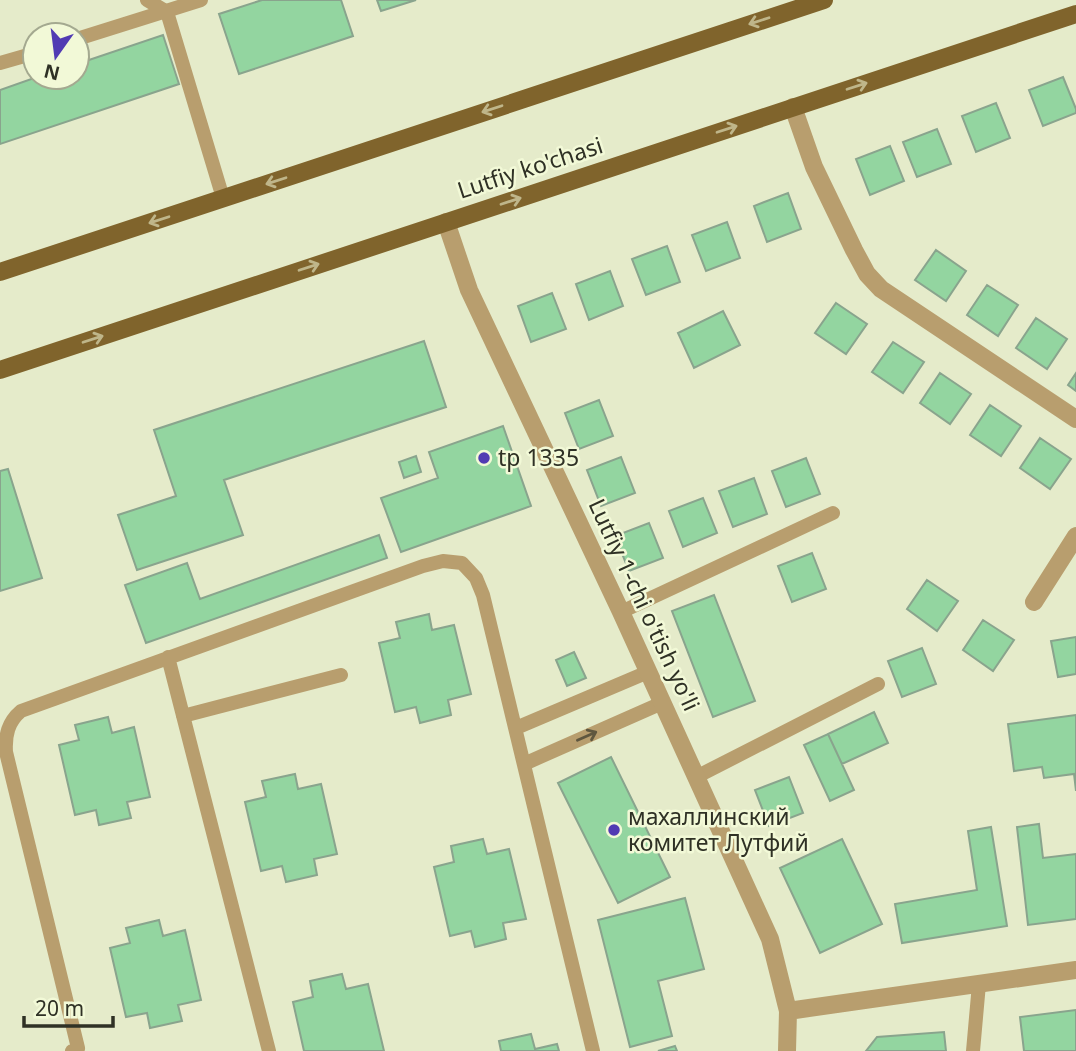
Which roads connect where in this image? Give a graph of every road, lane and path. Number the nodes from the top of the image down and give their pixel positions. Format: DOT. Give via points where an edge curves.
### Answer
graph roads {
  1 [pos="147,0"];
  2 [pos="201,0"];
  3 [pos="824,0"];
  4 [pos="167,12"];
  5 [pos="1076,14"];
  6 [pos="91,36"];
  7 [pos="21,57"];
  8 [pos="0,64"];
  9 [pos="793,107"];
  10 [pos="223,198"];
  11 [pos="446,222"];
  12 [pos="0,272"];
  13 [pos="0,370"];
  14 [pos="1076,419"];
  15 [pos="833,513"];
  16 [pos="1076,536"];
  17 [pos="1034,602"];
  18 [pos="621,612"];
  19 [pos="168,657"];
  20 [pos="648,672"];
  21 [pos="341,675"];
  22 [pos="878,684"];
  23 [pos="662,703"];
  24 [pos="183,716"];
  25 [pos="516,728"];
  26 [pos="524,764"];
  27 [pos="696,778"];
  28 [pos="1076,970"];
  29 [pos="979,984"];
  30 [pos="788,1012"];
  31 [pos="72,1051"];
  32 [pos="268,1051"];
  33 [pos="593,1051"];
  34 [pos="787,1051"];
  35 [pos="973,1051"];
  1 -- 4 [label="lane"];
  2 -- 4 [label="lane"];
  3 -- 10 [label="main road, one-way"];
  4 -- 6 [label="lane"];
  4 -- 10 [label="lane"];
  9 -- 5 [label="main road, Lutfiy ko'chasi, one-way"];
  7 -- 8 [label="lane"];
  11 -- 9 [label="main road, Lutfiy ko'chasi, one-way"];
  9 -- 14 [label="street" via="814,167 867,274 881,289"];
  10 -- 12 [label="main road, one-way"];
  13 -- 11 [label="main road, Lutfiy ko'chasi, one-way"];
  11 -- 18 [label="street, Lutfiy 1-chi o'tish yo'li" via="469,290"];
  15 -- 18 [label="lane"];
  16 -- 17 [label="street"];
  18 -- 20 [label="street, Lutfiy 1-chi o'tish yo'li"];
  19 -- 24 [label="lane"];
  19 -- 25 [label="lane" via="423,566 463,563 483,595"];
  19 -- 31 [label="lane" via="22,711 14,717 6,737 78,1048"];
  20 -- 23 [label="street, Lutfiy 1-chi o'tish yo'li"];
  20 -- 25 [label="lane"];
  21 -- 24 [label="lane"];
  22 -- 27 [label="lane"];
  26 -- 23 [label="lane, one-way"];
  23 -- 27 [label="street, Lutfiy 1-chi o'tish yo'li"];
  24 -- 32 [label="lane"];
  25 -- 26 [label="lane"];
  26 -- 33 [label="lane"];
  27 -- 30 [label="street, Lutfiy 1-chi o'tish yo'li" via="770,939"];
  28 -- 29 [label="street"];
  29 -- 30 [label="street"];
  29 -- 35 [label="lane"];
  30 -- 34 [label="street, Lutfiy 1-chi o'tish yo'li"];
}
